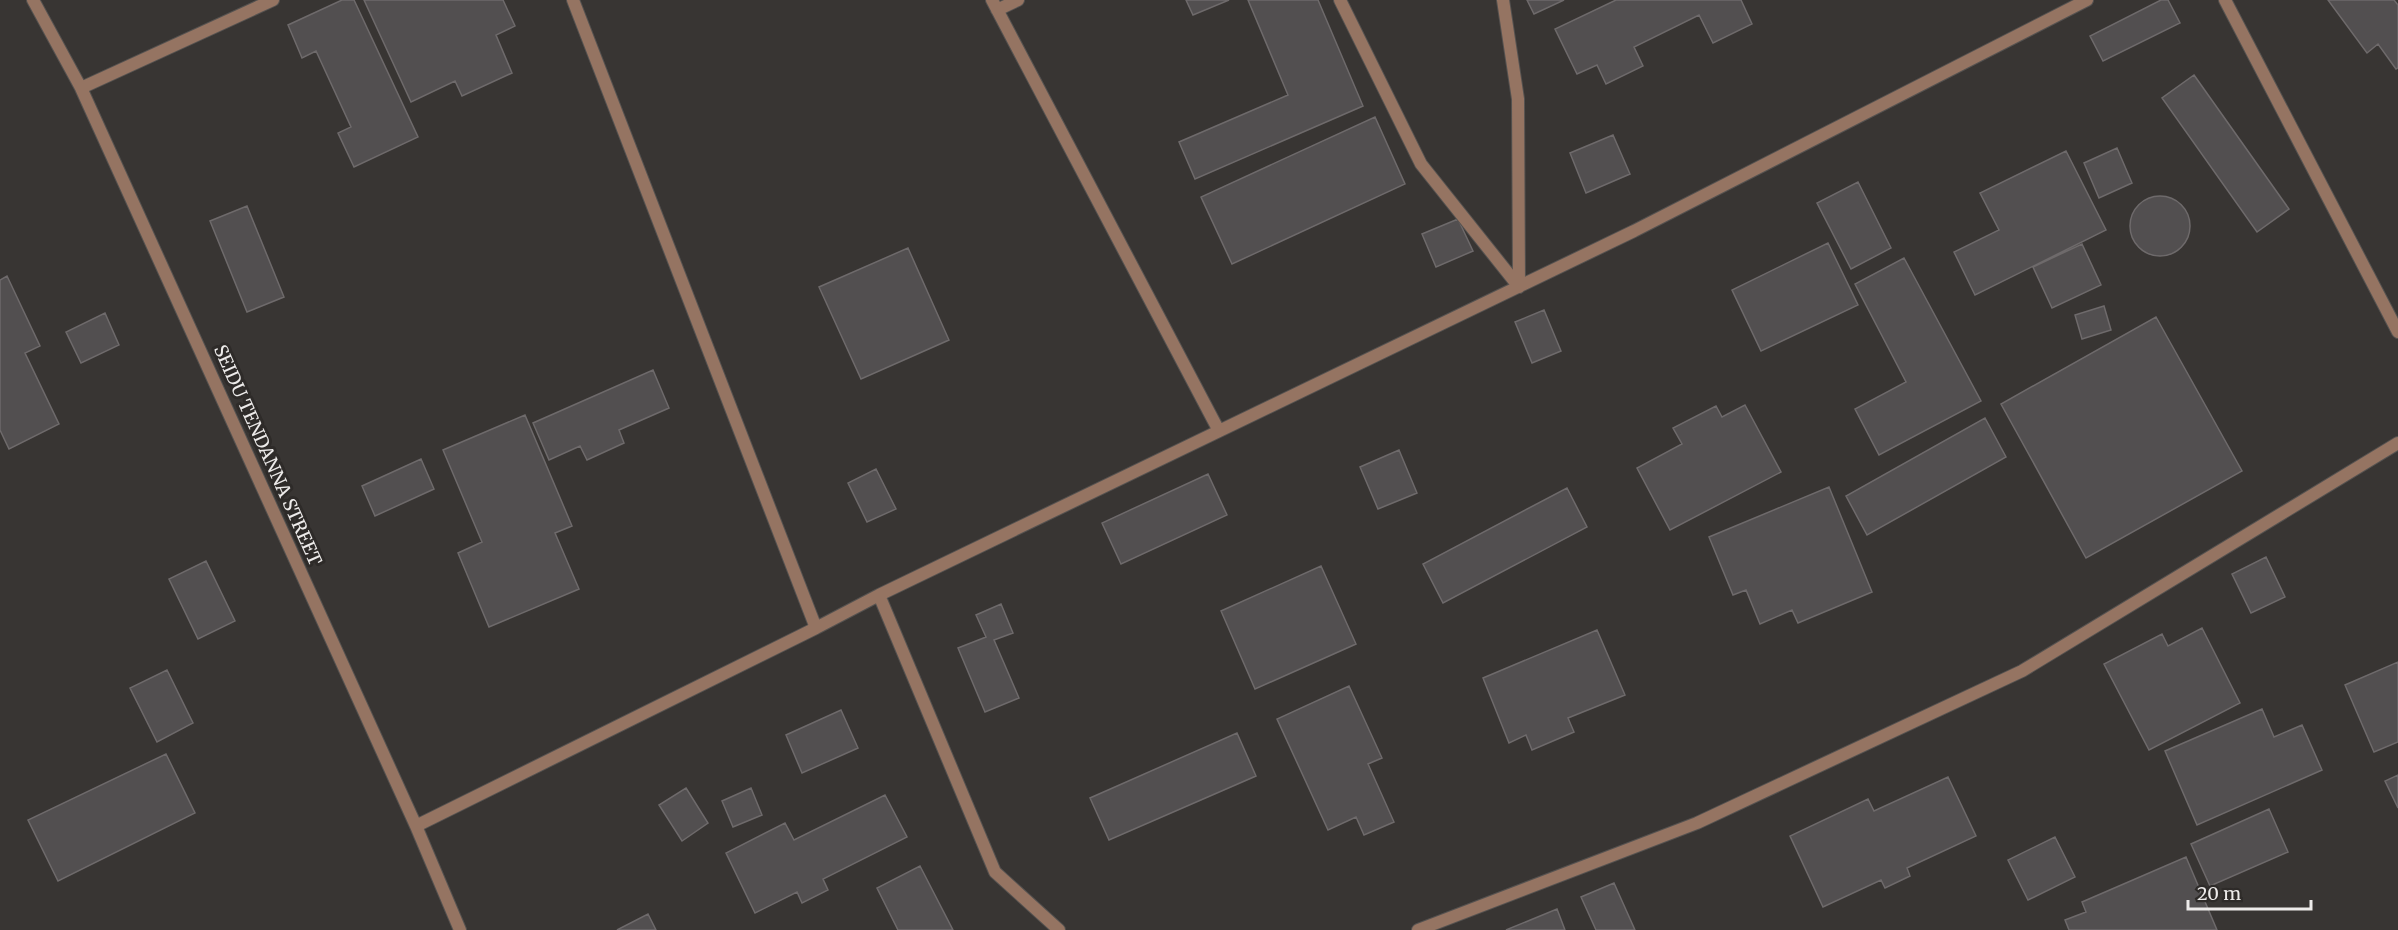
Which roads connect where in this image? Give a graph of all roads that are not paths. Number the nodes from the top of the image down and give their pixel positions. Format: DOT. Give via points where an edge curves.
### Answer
graph roads {
  1 [pos="33,0"];
  2 [pos="273,0"];
  3 [pos="573,0"];
  4 [pos="1018,0"];
  5 [pos="1340,0"];
  6 [pos="1503,0"];
  7 [pos="2087,0"];
  8 [pos="2225,0"];
  9 [pos="994,5"];
  10 [pos="81,88"];
  11 [pos="1519,287"];
  12 [pos="2398,332"];
  13 [pos="1219,431"];
  14 [pos="2398,443"];
  15 [pos="879,595"];
  16 [pos="816,628"];
  17 [pos="416,826"];
  18 [pos="460,930"];
  19 [pos="1059,930"];
  20 [pos="1418,930"];
  1 -- 10 [label="street, SEIDU TENDANNA STREET"];
  2 -- 10 [label="street"];
  3 -- 16 [label="street"];
  4 -- 9 [label="street"];
  5 -- 11 [label="street" via="1421,164"];
  6 -- 11 [label="street" via="1518,99"];
  7 -- 11 [label="street"];
  8 -- 12 [label="street"];
  9 -- 13 [label="street"];
  10 -- 17 [label="street, SEIDU TENDANNA STREET"];
  11 -- 13 [label="street"];
  13 -- 15 [label="street"];
  14 -- 20 [label="street" via="2022,671 1697,823"];
  15 -- 16 [label="street"];
  15 -- 19 [label="street" via="995,872"];
  16 -- 17 [label="street"];
  17 -- 18 [label="street, SEIDU TENDANNA STREET"];
}
